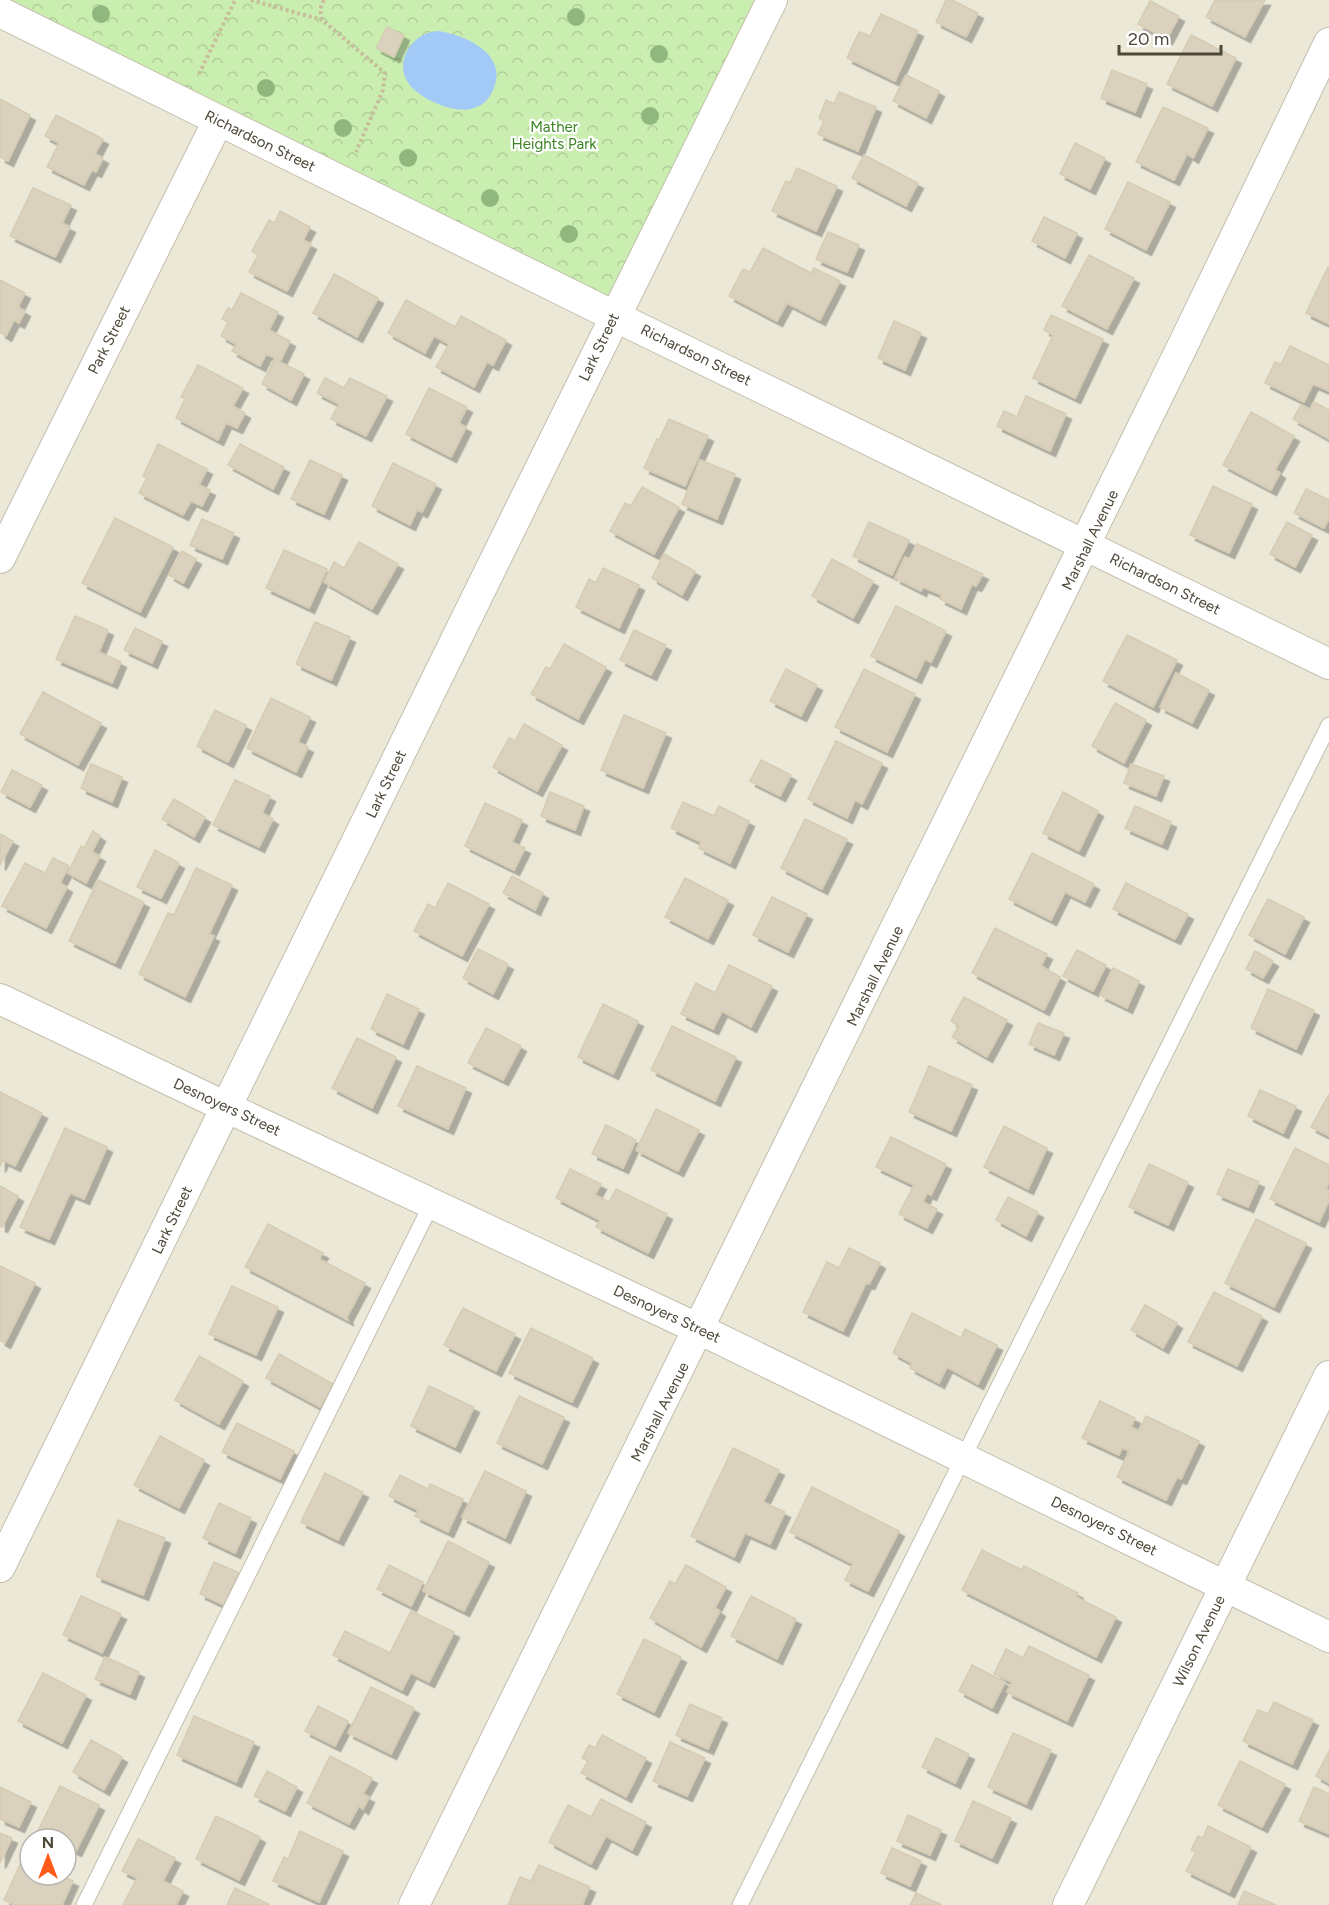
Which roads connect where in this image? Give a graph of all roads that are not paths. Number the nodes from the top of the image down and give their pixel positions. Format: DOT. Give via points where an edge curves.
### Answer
graph roads {
  1 [pos="772,0"];
  2 [pos="0,12"];
  3 [pos="1329,43"];
  4 [pos="218,121"];
  5 [pos="614,316"];
  6 [pos="1087,545"];
  7 [pos="0,558"];
  8 [pos="1329,664"];
  9 [pos="1329,725"];
  10 [pos="0,999"];
  11 [pos="228,1108"];
  12 [pos="432,1203"];
  13 [pos="701,1330"];
  14 [pos="1329,1376"];
  15 [pos="964,1458"];
  16 [pos="0,1567"];
  17 [pos="1227,1586"];
  18 [pos="1329,1637"];
  19 [pos="84,1905"];
  20 [pos="414,1905"];
  21 [pos="740,1905"];
  22 [pos="1068,1905"];
  1 -- 5 [label="street, Lark Street"];
  2 -- 4 [label="street, Richardson Street"];
  3 -- 6 [label="street, Marshall Avenue"];
  4 -- 5 [label="street, Richardson Street"];
  4 -- 7 [label="street, Park Street"];
  5 -- 6 [label="street, Richardson Street"];
  5 -- 11 [label="street, Lark Street"];
  6 -- 8 [label="street, Richardson Street"];
  6 -- 13 [label="street, Marshall Avenue"];
  9 -- 15 [label="lane"];
  10 -- 11 [label="street, Desnoyers Street"];
  11 -- 12 [label="street, Desnoyers Street"];
  11 -- 16 [label="street, Lark Street"];
  12 -- 13 [label="street, Desnoyers Street"];
  12 -- 19 [label="lane"];
  13 -- 15 [label="street, Desnoyers Street"];
  13 -- 20 [label="street, Marshall Avenue"];
  14 -- 17 [label="street, Wilson Avenue"];
  15 -- 17 [label="street, Desnoyers Street"];
  15 -- 21 [label="lane"];
  17 -- 18 [label="street, Desnoyers Street"];
  17 -- 22 [label="street, Wilson Avenue"];
}
